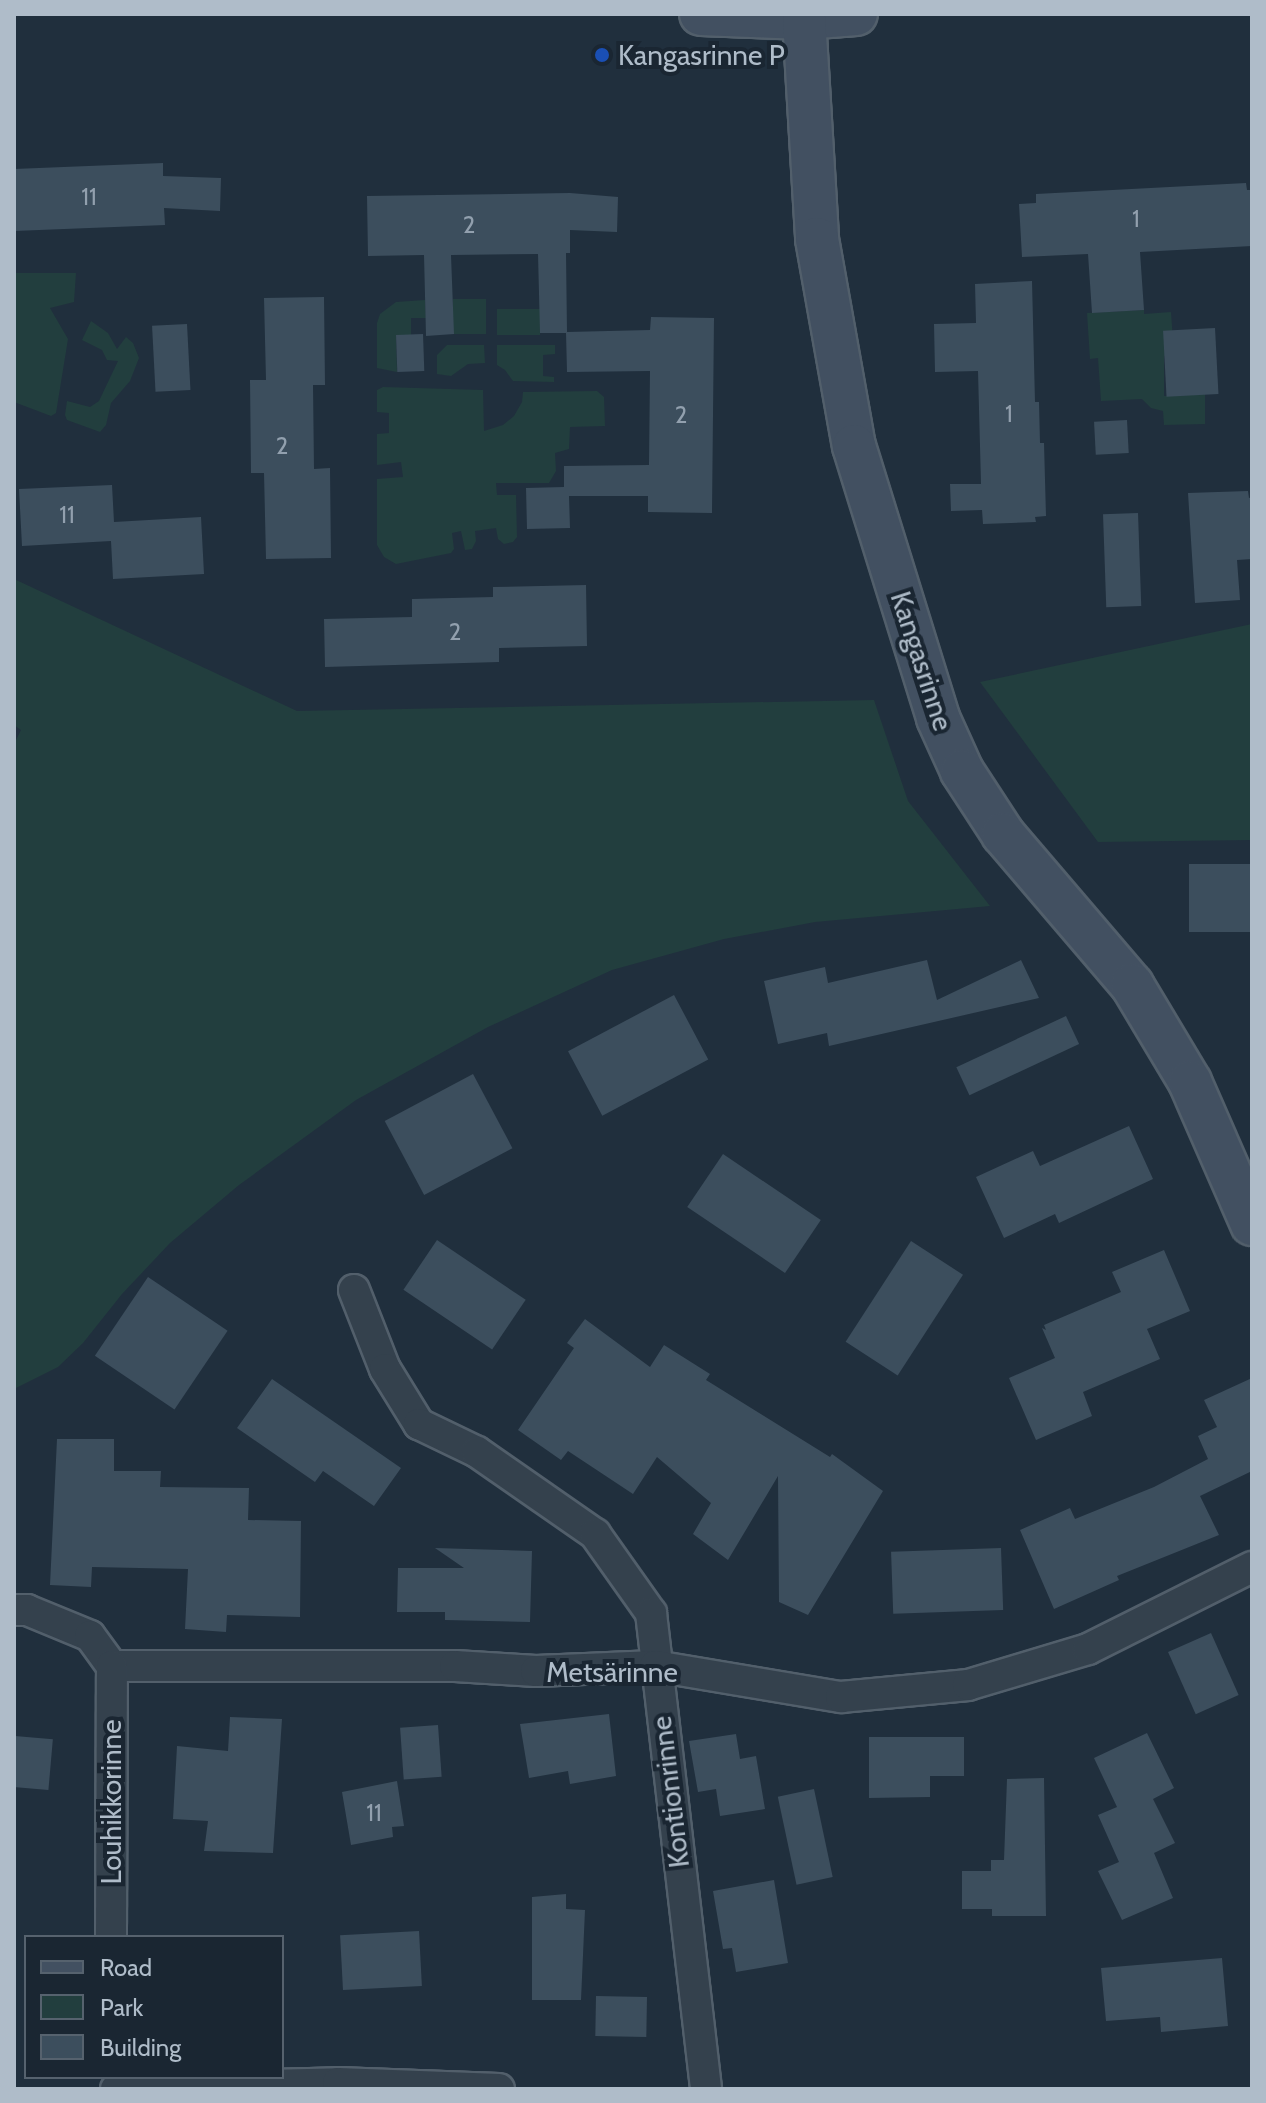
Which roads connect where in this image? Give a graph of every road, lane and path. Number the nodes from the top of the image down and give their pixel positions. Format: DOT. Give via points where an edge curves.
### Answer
graph roads {
  1 [pos="701,14"];
  2 [pos="856,14"];
  3 [pos="804,18"];
  4 [pos="1252,1224"];
  5 [pos="354,1290"];
  6 [pos="1252,1567"];
  7 [pos="14,1610"];
  8 [pos="112,1666"];
  9 [pos="655,1666"];
  10 [pos="111,1935"];
  11 [pos="338,2086"];
  12 [pos="113,2089"];
  13 [pos="499,2089"];
  14 [pos="706,2089"];
  1 -- 3 [label="street"];
  2 -- 3 [label="street"];
  3 -- 4 [label="street, Kangasrinne" via="817,239 854,446 938,718 962,771 1003,834 1132,985 1190,1082"];
  5 -- 9 [label="street, Kontionrinne" via="385,1369 419,1424 477,1452 595,1534 651,1613"];
  6 -- 9 [label="street, Metsärinne" via="1088,1649 968,1685 841,1697"];
  7 -- 8 [label="street" via="27,1610 90,1636"];
  8 -- 9 [label="street, Metsärinne" via="455,1666 536,1671"];
  8 -- 10 [label="street, Louhikkorinne"];
  9 -- 14 [label="street, Kontionrinne"];
  11 -- 12 [label="street"];
  11 -- 13 [label="street"];
}
